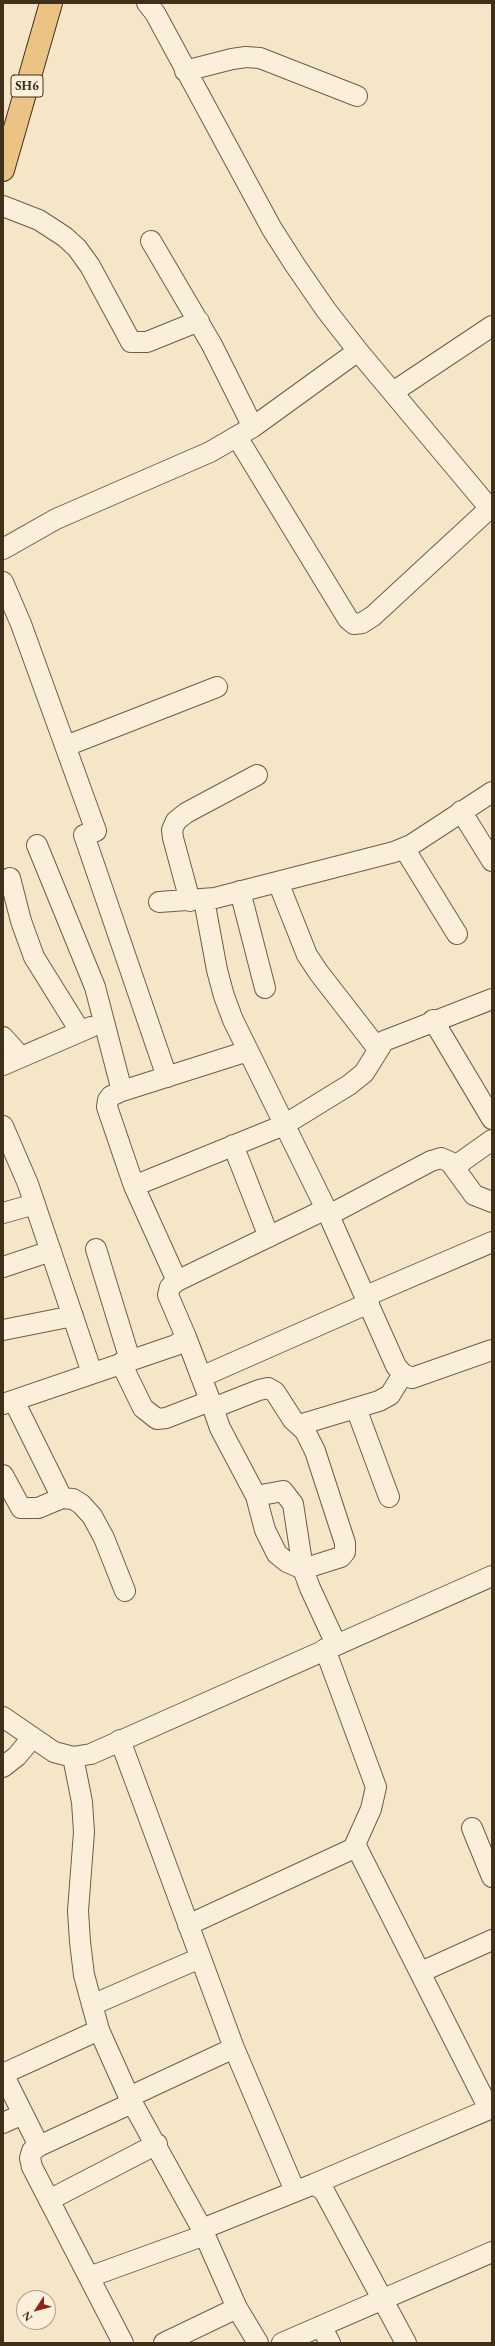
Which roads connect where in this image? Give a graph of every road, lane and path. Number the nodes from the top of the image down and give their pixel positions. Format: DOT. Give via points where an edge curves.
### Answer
graph roads {
  1 [pos="51,3"];
  2 [pos="147,3"];
  3 [pos="185,71"];
  4 [pos="357,96"];
  5 [pos="6,141"];
  6 [pos="3,170"];
  7 [pos="3,206"];
  8 [pos="151,241"];
  9 [pos="199,321"];
  10 [pos="492,326"];
  11 [pos="358,350"];
  12 [pos="393,392"];
  13 [pos="245,432"];
  14 [pos="491,510"];
  15 [pos="3,549"];
  16 [pos="3,582"];
  17 [pos="217,686"];
  18 [pos="66,746"];
  19 [pos="257,775"];
  20 [pos="492,792"];
  21 [pos="462,811"];
  22 [pos="37,845"];
  23 [pos="404,848"];
  24 [pos="492,861"];
  25 [pos="10,878"];
  26 [pos="278,882"];
  27 [pos="240,892"];
  28 [pos="197,900"];
  29 [pos="159,902"];
  30 [pos="457,934"];
  31 [pos="265,988"];
  32 [pos="492,998"];
  33 [pos="433,1020"];
  34 [pos="104,1021"];
  35 [pos="80,1031"];
  36 [pos="3,1037"];
  37 [pos="378,1049"];
  38 [pos="248,1051"];
  39 [pos="12,1060"];
  40 [pos="166,1077"];
  41 [pos="122,1091"];
  42 [pos="492,1119"];
  43 [pos="284,1125"];
  44 [pos="3,1126"];
  45 [pos="492,1140"];
  46 [pos="233,1145"];
  47 [pos="454,1167"];
  48 [pos="134,1186"];
  49 [pos="492,1202"];
  50 [pos="35,1204"];
  51 [pos="327,1212"];
  52 [pos="3,1213"];
  53 [pos="269,1237"];
  54 [pos="492,1242"];
  55 [pos="96,1249"];
  56 [pos="51,1251"];
  57 [pos="3,1267"];
  58 [pos="177,1281"];
  59 [pos="367,1300"];
  60 [pos="74,1316"];
  61 [pos="3,1330"];
  62 [pos="186,1337"];
  63 [pos="492,1350"];
  64 [pos="126,1362"];
  65 [pos="92,1373"];
  66 [pos="403,1374"];
  67 [pos="201,1377"];
  68 [pos="8,1403"];
  69 [pos="212,1405"];
  70 [pos="356,1408"];
  71 [pos="299,1426"];
  72 [pos="3,1476"];
  73 [pos="256,1496"];
  74 [pos="389,1497"];
  75 [pos="62,1498"];
  76 [pos="304,1569"];
  77 [pos="492,1576"];
  78 [pos="125,1591"];
  79 [pos="330,1646"];
  80 [pos="3,1717"];
  81 [pos="32,1738"];
  82 [pos="120,1740"];
  83 [pos="73,1757"];
  84 [pos="3,1767"];
  85 [pos="472,1828"];
  86 [pos="353,1848"];
  87 [pos="492,1877"];
  88 [pos="188,1925"];
  89 [pos="492,1940"];
  90 [pos="200,1958"];
  91 [pos="420,1972"];
  92 [pos="92,2005"];
  93 [pos="99,2030"];
  94 [pos="234,2048"];
  95 [pos="3,2074"];
  96 [pos="131,2100"];
  97 [pos="491,2108"];
  98 [pos="23,2114"];
  99 [pos="3,2123"];
  100 [pos="157,2144"];
  101 [pos="39,2146"];
  102 [pos="314,2184"];
  103 [pos="295,2191"];
  104 [pos="49,2200"];
  105 [pos="204,2232"];
  106 [pos="492,2252"];
  107 [pos="89,2277"];
  108 [pos="380,2299"];
  109 [pos="237,2308"];
  110 [pos="321,2326"];
  111 [pos="122,2343"];
  112 [pos="164,2343"];
  113 [pos="258,2343"];
  114 [pos="282,2343"];
  115 [pos="330,2343"];
  116 [pos="406,2343"];
  1 -- 5 [label="main road, SH6"];
  2 -- 3 [label="street" via="155,13"];
  3 -- 4 [label="street" via="232,59 260,58"];
  3 -- 11 [label="street" via="275,235 326,310"];
  5 -- 6 [label="main road, SH6"];
  7 -- 9 [label="street" via="39,220 77,248 90,266 131,342 147,342"];
  8 -- 9 [label="street"];
  9 -- 13 [label="street"];
  10 -- 12 [label="street"];
  11 -- 12 [label="street"];
  11 -- 13 [label="street"];
  12 -- 14 [label="street"];
  13 -- 14 [label="street" via="344,612 354,624 362,623 373,616"];
  13 -- 15 [label="street" via="210,452 56,519"];
  16 -- 18 [label="street"];
  17 -- 18 [label="street"];
  18 -- 40 [label="street" via="96,831 84,835"];
  19 -- 28 [label="street" via="186,813 176,821 172,830 173,838"];
  20 -- 21 [label="street"];
  21 -- 23 [label="street"];
  21 -- 24 [label="street"];
  22 -- 34 [label="street" via="88,966"];
  23 -- 26 [label="street"];
  23 -- 30 [label="street"];
  25 -- 35 [label="street" via="34,957"];
  26 -- 27 [label="street"];
  26 -- 37 [label="street" via="307,954"];
  27 -- 28 [label="street"];
  27 -- 31 [label="street"];
  28 -- 29 [label="street"];
  28 -- 38 [label="street" via="224,996"];
  32 -- 33 [label="street"];
  33 -- 37 [label="street" via="395,1035 384,1041"];
  33 -- 42 [label="street"];
  34 -- 35 [label="street"];
  34 -- 41 [label="street"];
  35 -- 39 [label="street"];
  36 -- 39 [label="street"];
  37 -- 43 [label="street" via="374,1059 359,1077"];
  38 -- 40 [label="street"];
  38 -- 43 [label="street"];
  40 -- 41 [label="street"];
  41 -- 48 [label="street" via="111,1096 107,1107"];
  43 -- 46 [label="street"];
  43 -- 51 [label="street"];
  44 -- 50 [label="street"];
  45 -- 47 [label="street"];
  46 -- 48 [label="street"];
  46 -- 53 [label="street"];
  47 -- 49 [label="street" via="474,1195"];
  47 -- 51 [label="street" via="441,1158 431,1161"];
  48 -- 58 [label="street"];
  50 -- 52 [label="street"];
  50 -- 56 [label="street"];
  51 -- 53 [label="street"];
  51 -- 59 [label="street"];
  53 -- 58 [label="street"];
  54 -- 59 [label="street"];
  55 -- 64 [label="street"];
  56 -- 57 [label="street"];
  56 -- 60 [label="street"];
  58 -- 62 [label="street" via="170,1287 168,1295"];
  59 -- 66 [label="street" via="396,1366"];
  59 -- 67 [label="street"];
  60 -- 61 [label="street"];
  60 -- 65 [label="street"];
  62 -- 64 [label="street" via="176,1345"];
  62 -- 67 [label="street"];
  63 -- 66 [label="street" via="421,1376 412,1378"];
  64 -- 65 [label="street"];
  64 -- 69 [label="street" via="144,1408 157,1418 166,1418"];
  65 -- 68 [label="street"];
  66 -- 70 [label="street" via="390,1395"];
  67 -- 69 [label="street"];
  68 -- 75 [label="street"];
  69 -- 71 [label="street" via="268,1388 275,1392"];
  69 -- 73 [label="street" via="229,1447"];
  70 -- 71 [label="street"];
  70 -- 74 [label="street"];
  71 -- 76 [label="street" via="311,1440 345,1543 345,1552 341,1557"];
  72 -- 75 [label="street" via="21,1508 38,1508"];
  73 -- 76 [label="street" via="272,1546 287,1562"];
  73 -- 76 [label="street" via="283,1491 289,1496 293,1504"];
  75 -- 78 [label="street" via="73,1499 92,1516 104,1538"];
  76 -- 79 [label="street"];
  77 -- 79 [label="street"];
  79 -- 82 [label="street"];
  79 -- 86 [label="street" via="376,1787 371,1809"];
  80 -- 81 [label="street"];
  81 -- 83 [label="street" via="54,1752"];
  81 -- 84 [label="street" via="17,1756"];
  82 -- 83 [label="street" via="91,1754"];
  82 -- 88 [label="street"];
  83 -- 92 [label="street" via="82,1802 84,1832 78,1911 80,1942 84,1975"];
  85 -- 87 [label="street"];
  86 -- 88 [label="street"];
  86 -- 91 [label="street" via="361,1853"];
  88 -- 90 [label="street"];
  89 -- 91 [label="street"];
  90 -- 92 [label="street"];
  90 -- 94 [label="street"];
  91 -- 97 [label="street"];
  92 -- 93 [label="street"];
  93 -- 95 [label="street"];
  93 -- 96 [label="street"];
  94 -- 96 [label="street"];
  94 -- 103 [label="street"];
  95 -- 98 [label="street"];
  96 -- 100 [label="street"];
  96 -- 101 [label="street"];
  97 -- 102 [label="street"];
  98 -- 99 [label="street"];
  98 -- 101 [label="street"];
  100 -- 104 [label="street"];
  100 -- 105 [label="street"];
  101 -- 104 [label="street" via="32,2151 30,2158"];
  102 -- 103 [label="street"];
  102 -- 108 [label="street" via="324,2192"];
  103 -- 105 [label="street"];
  104 -- 107 [label="street"];
  105 -- 107 [label="street"];
  105 -- 109 [label="street"];
  106 -- 108 [label="street"];
  107 -- 111 [label="street"];
  108 -- 110 [label="street"];
  108 -- 116 [label="street"];
  109 -- 112 [label="street"];
  109 -- 113 [label="street"];
  110 -- 114 [label="street"];
  110 -- 115 [label="street"];
}
